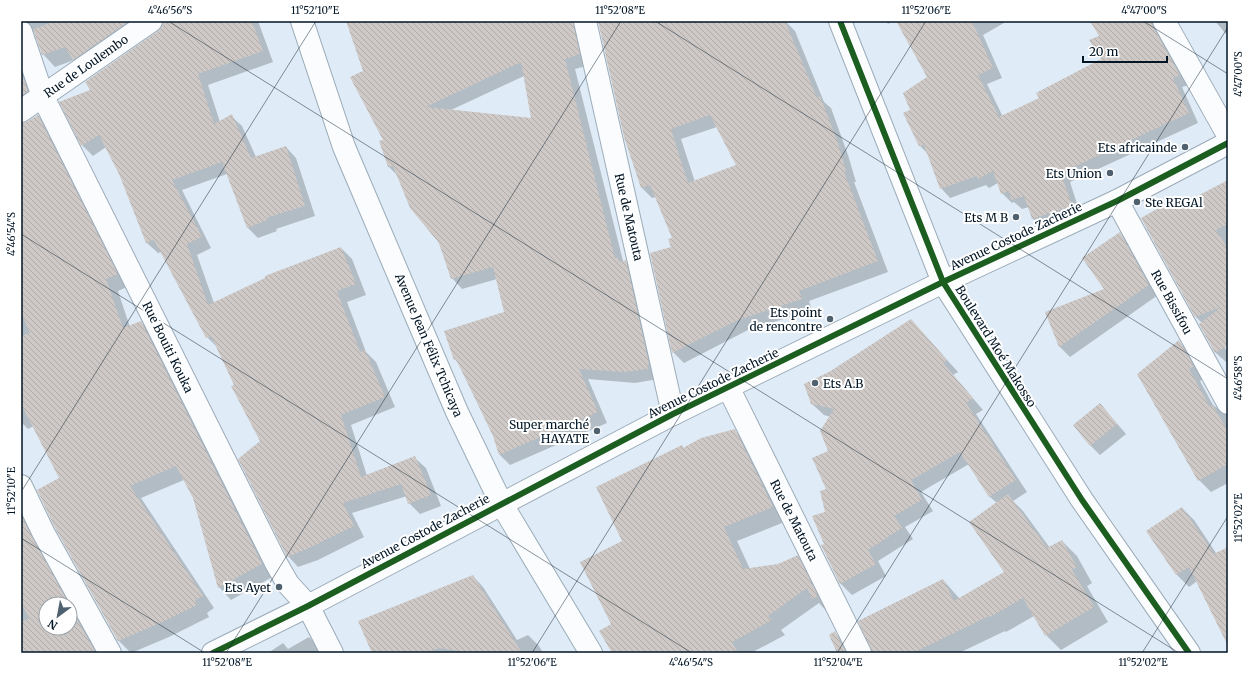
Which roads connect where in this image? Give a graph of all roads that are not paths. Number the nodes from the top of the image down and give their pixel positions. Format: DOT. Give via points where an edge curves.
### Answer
graph roads {
  1 [pos="151,21"];
  2 [pos="302,21"];
  3 [pos="585,21"];
  4 [pos="840,21"];
  5 [pos="1164,21"];
  6 [pos="21,32"];
  7 [pos="43,96"];
  8 [pos="21,111"];
  9 [pos="1228,135"];
  10 [pos="1228,143"];
  11 [pos="1117,201"];
  12 [pos="943,282"];
  13 [pos="728,387"];
  14 [pos="1228,403"];
  15 [pos="673,414"];
  16 [pos="21,486"];
  17 [pos="501,503"];
  18 [pos="308,606"];
  19 [pos="110,653"];
  20 [pos="213,653"];
  21 [pos="332,653"];
  22 [pos="591,653"];
  23 [pos="860,653"];
  24 [pos="1189,653"];
  1 -- 7 [label="street, Rue de Loulembo"];
  2 -- 17 [label="street, Avenue Jean Félix Tchicaya" via="344,147 458,412"];
  3 -- 15 [label="street, Rue de Matouta"];
  4 -- 12 [label="street, Boulevard Moé Makosso"];
  5 -- 9 [label="street"];
  6 -- 7 [label="street, Rue Bouiti Kouka"];
  7 -- 8 [label="street, Rue de Loulembo"];
  7 -- 18 [label="street, Rue Bouiti Kouka" via="276,563 288,584"];
  10 -- 11 [label="street, Avenue Costode Zacherie"];
  11 -- 12 [label="street, Avenue Costode Zacherie"];
  11 -- 14 [label="street, Rue Bissifou"];
  12 -- 13 [label="street, Avenue Costode Zacherie"];
  12 -- 24 [label="street, Boulevard Moé Makosso" via="1082,500"];
  13 -- 15 [label="street, Avenue Costode Zacherie"];
  13 -- 23 [label="street, Rue de Matouta"];
  15 -- 17 [label="street, Avenue Costode Zacherie"];
  16 -- 19 [label="street"];
  17 -- 18 [label="street, Avenue Costode Zacherie"];
  17 -- 22 [label="street, Avenue Jean Félix Tchicaya"];
  18 -- 20 [label="street, Avenue Costode Zacherie"];
  18 -- 21 [label="street, Rue Bouiti Kouka"];
}
